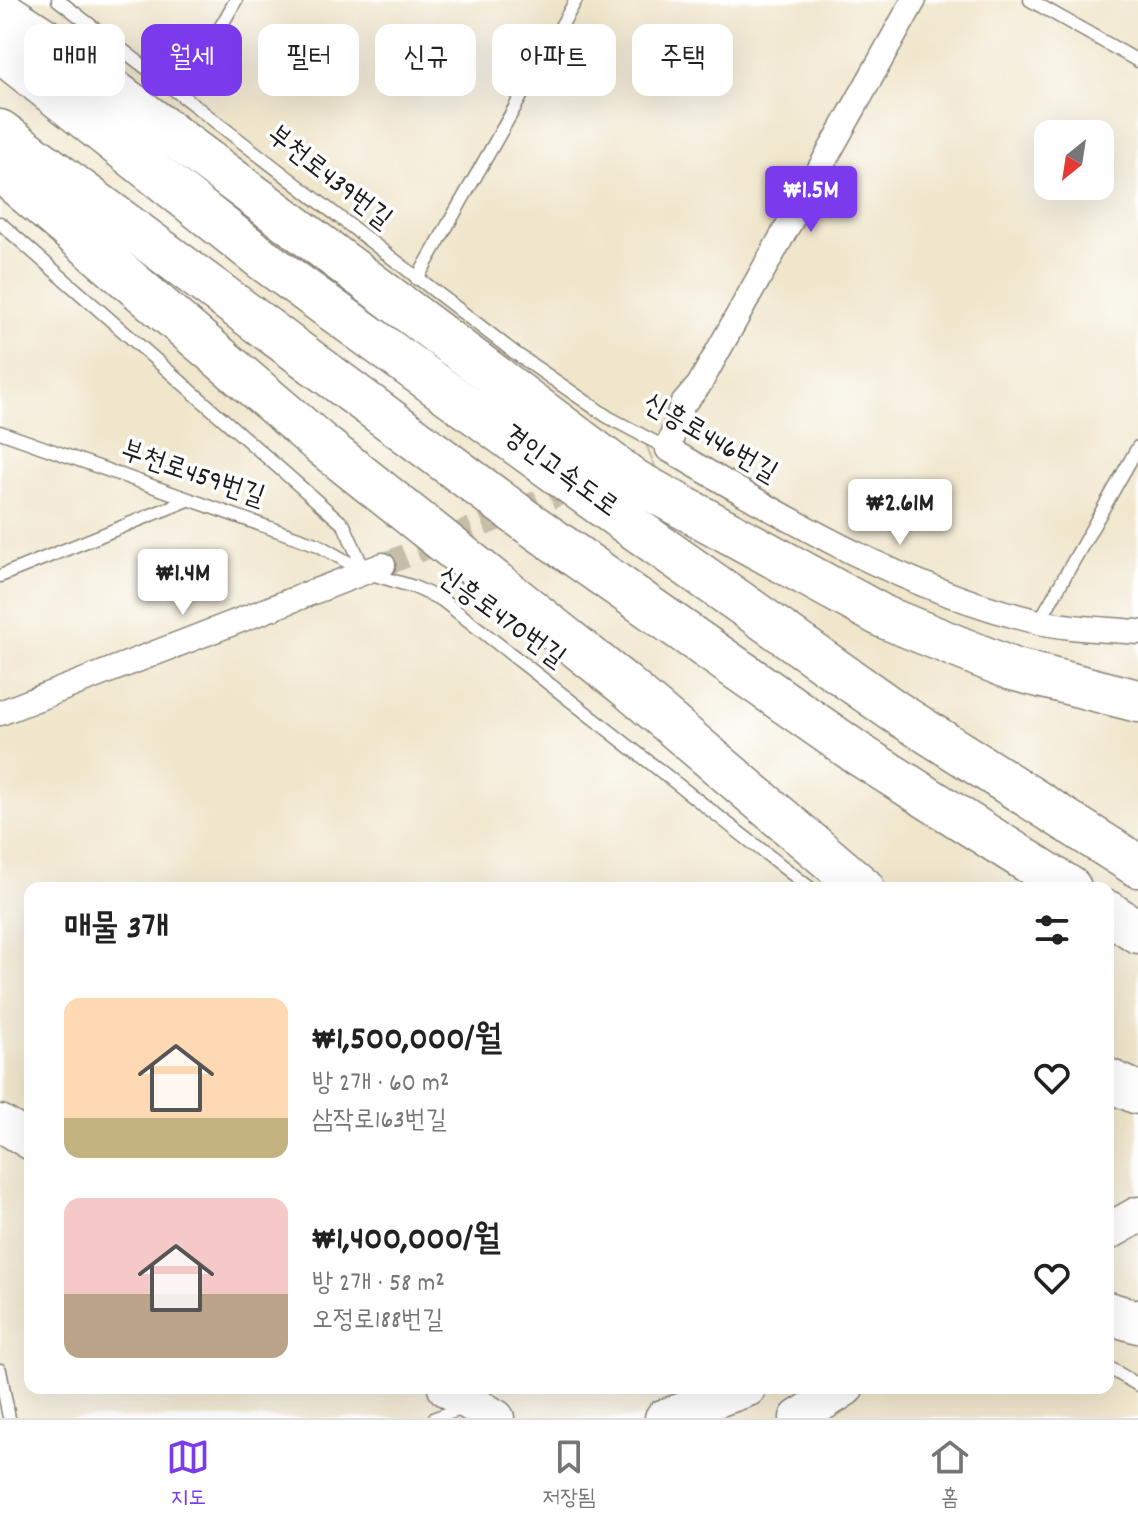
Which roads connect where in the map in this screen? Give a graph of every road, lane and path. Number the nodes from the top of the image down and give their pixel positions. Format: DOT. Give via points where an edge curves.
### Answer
graph roads {
  1 [pos="58,0"];
  2 [pos="236,0"];
  3 [pos="576,0"];
  4 [pos="914,0"];
  5 [pos="1030,0"];
  6 [pos="0,10"];
  7 [pos="222,24"];
  8 [pos="0,51"];
  9 [pos="1138,61"];
  10 [pos="141,63"];
  11 [pos="185,96"];
  12 [pos="0,131"];
  13 [pos="0,170"];
  14 [pos="0,223"];
  15 [pos="417,279"];
  16 [pos="0,432"];
  17 [pos="1138,447"];
  18 [pos="660,453"];
  19 [pos="186,501"];
  20 [pos="374,568"];
  21 [pos="0,576"];
  22 [pos="1039,622"];
  23 [pos="1138,632"];
  24 [pos="1138,701"];
  25 [pos="0,713"];
  26 [pos="1138,866"];
  27 [pos="802,882"];
  28 [pos="856,882"];
  29 [pos="1061,882"];
  30 [pos="1114,916"];
  31 [pos="1138,932"];
  32 [pos="1114,1083"];
  33 [pos="1138,1093"];
  34 [pos="0,1123"];
  35 [pos="24,1137"];
  36 [pos="1138,1215"];
  37 [pos="1114,1229"];
  38 [pos="1114,1315"];
  39 [pos="1138,1322"];
  40 [pos="0,1370"];
  41 [pos="1114,1371"];
  42 [pos="1138,1385"];
  43 [pos="731,1394"];
  44 [pos="836,1394"];
  45 [pos="472,1404"];
  46 [pos="9,1418"];
  47 [pos="435,1418"];
  48 [pos="663,1418"];
  49 [pos="798,1418"];
  1 -- 10 [label="lane, 부천로439번길"];
  2 -- 7 [label="lane"];
  3 -- 15 [label="lane"];
  4 -- 18 [label="street" via="699,385 682,405"];
  5 -- 9 [label="lane"];
  6 -- 24 [label="highway" via="635,481 884,617 1012,669"];
  8 -- 26 [label="highway, 경인고속도로" via="265,261 593,499 894,711"];
  11 -- 15 [label="lane, 부천로439번길"];
  12 -- 29 [label="highway, 경인고속도로" via="526,521 860,755"];
  13 -- 28 [label="highway" via="321,444 625,685"];
  14 -- 20 [label="lane" via="344,525"];
  15 -- 18 [label="lane, 신흥로446번길"];
  16 -- 19 [label="lane, 부천로459번길"];
  17 -- 22 [label="lane"];
  18 -- 22 [label="street, 신흥로446번길" via="954,598"];
  19 -- 20 [label="lane, 부천로459번길"];
  19 -- 21 [label="lane"];
  20 -- 25 [label="street"];
  20 -- 27 [label="lane, 신흥로470번길" via="442,600"];
  22 -- 23 [label="street, 신흥로446번길"];
  30 -- 31 [label="highway"];
  32 -- 33 [label="highway"];
  34 -- 35 [label="main road"];
  36 -- 37 [label="main road"];
  38 -- 39 [label="highway"];
  40 -- 46 [label="lane"];
  41 -- 42 [label="lane"];
  43 -- 48 [label="main road"];
  44 -- 49 [label="main road"];
  45 -- 47 [label="lane"];
}
